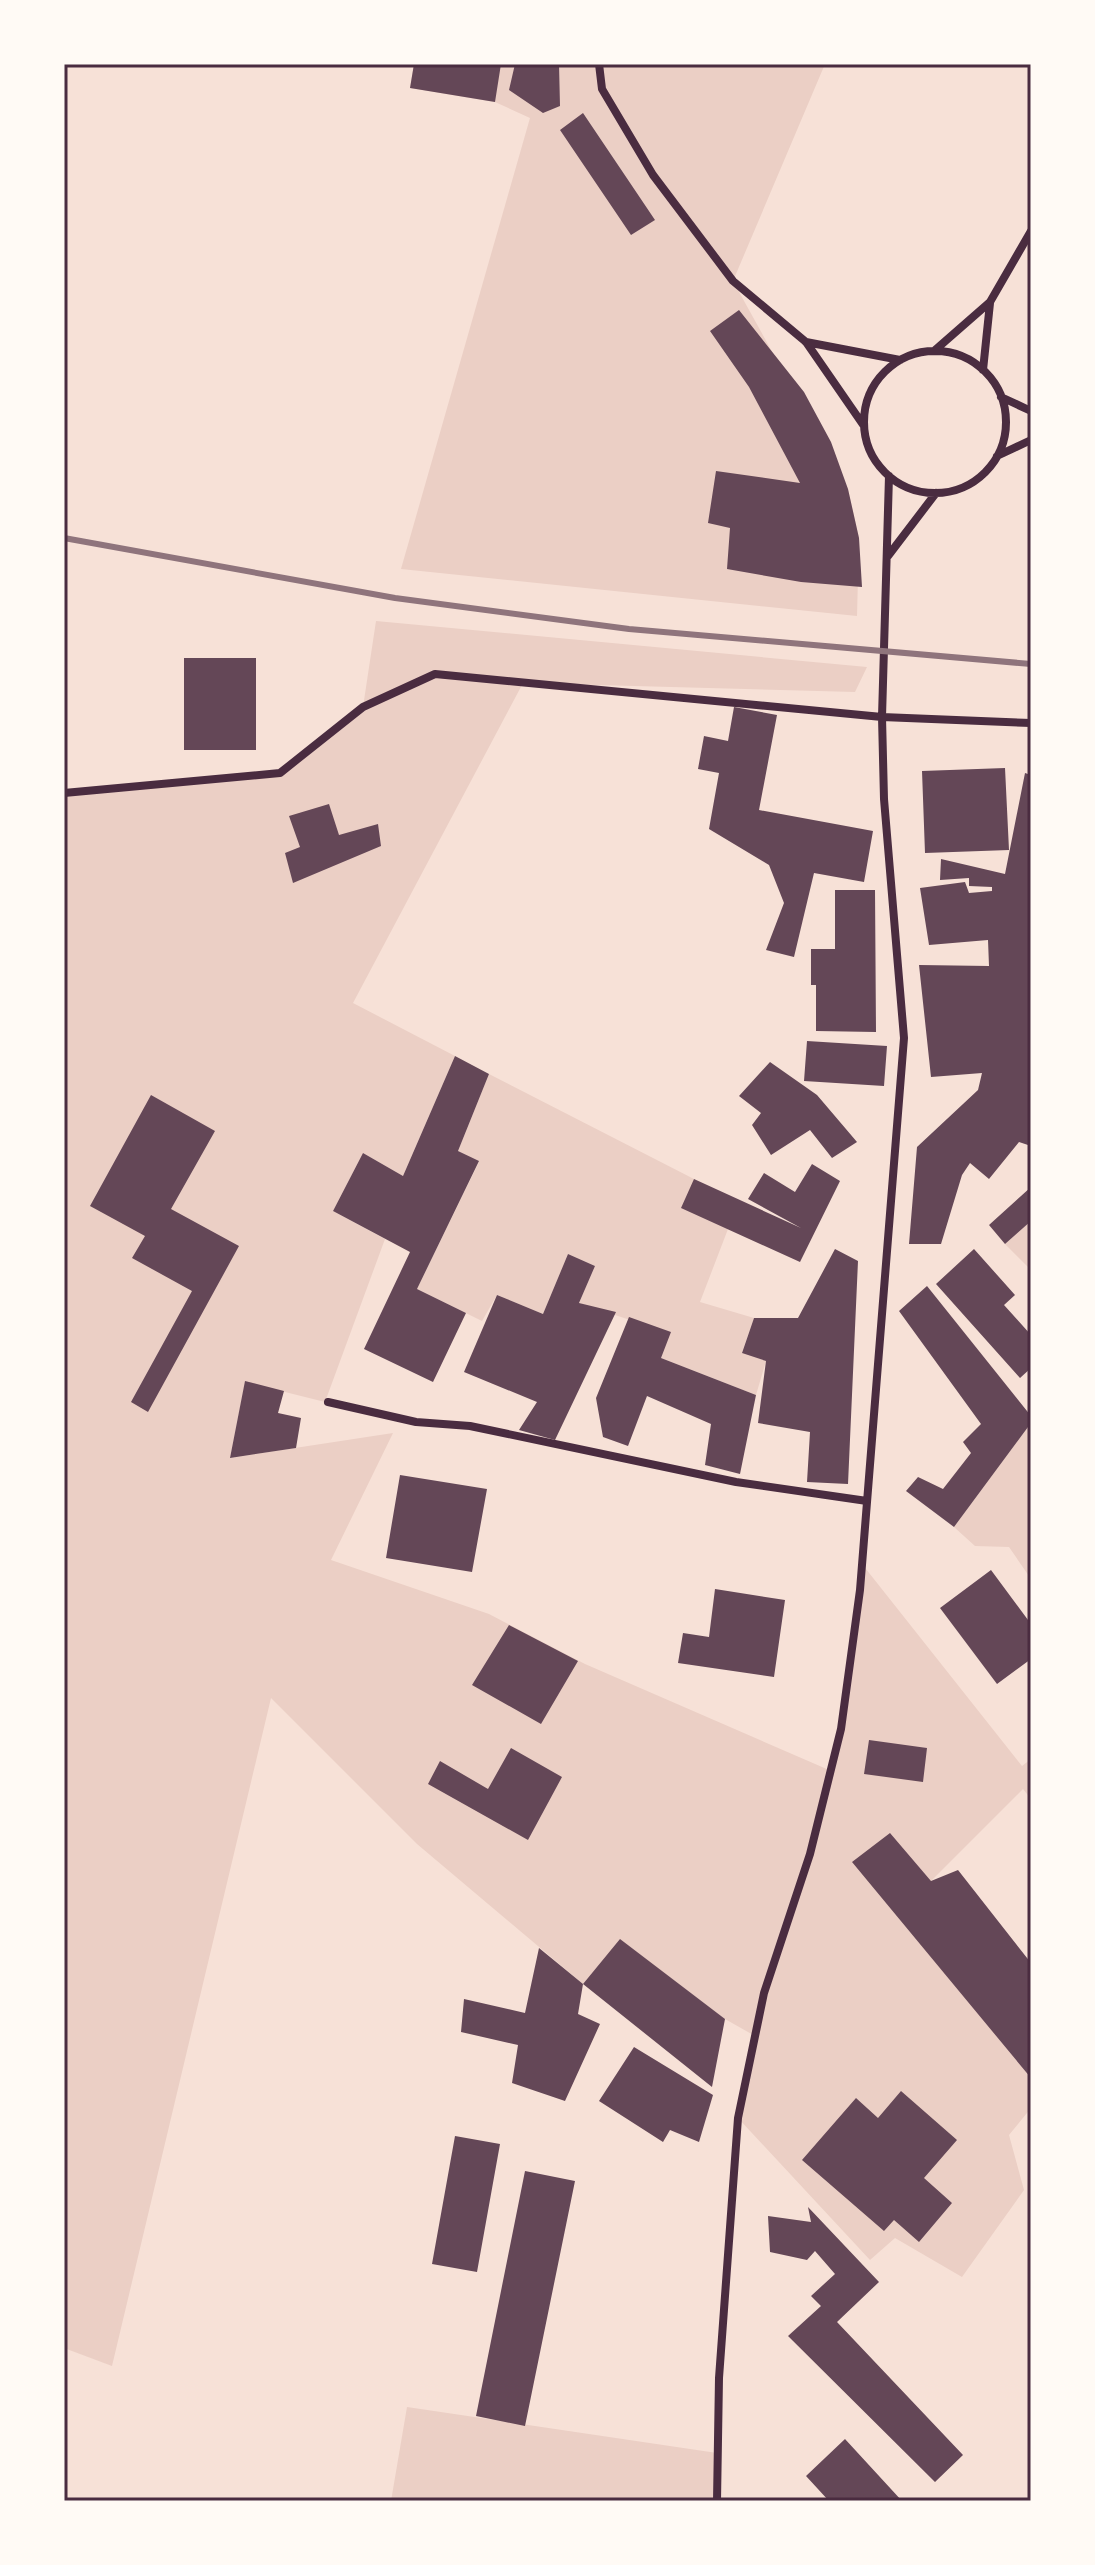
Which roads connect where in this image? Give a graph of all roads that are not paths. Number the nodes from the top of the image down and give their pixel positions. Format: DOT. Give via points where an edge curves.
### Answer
graph roads {
  1 [pos="599,64"];
  2 [pos="1031,231"];
  3 [pos="990,302"];
  4 [pos="806,342"];
  5 [pos="934,351"];
  6 [pos="900,360"];
  7 [pos="983,370"];
  8 [pos="1001,397"];
  9 [pos="1031,411"];
  10 [pos="864,426"];
  11 [pos="1031,440"];
  12 [pos="997,457"];
  13 [pos="889,476"];
  14 [pos="936,493"];
  15 [pos="888,556"];
  16 [pos="882,717"];
  17 [pos="1031,723"];
  18 [pos="64,793"];
  19 [pos="328,1402"];
  20 [pos="867,1501"];
  21 [pos="717,2501"];
  1 -- 4 [label="street" via="602,89 653,175 733,281"];
  2 -- 3 [label="street"];
  3 -- 5 [label="street"];
  3 -- 7 [label="street"];
  4 -- 6 [label="street"];
  4 -- 10 [label="street"];
  5 -- 6 [label="street"];
  5 -- 7 [label="street" via="952,353"];
  6 -- 10 [label="street" via="873,388"];
  7 -- 8 [label="street"];
  8 -- 9 [label="street"];
  8 -- 12 [label="street" via="1004,438"];
  10 -- 13 [label="street" via="876,462"];
  11 -- 12 [label="street"];
  12 -- 14 [label="street" via="971,483"];
  13 -- 14 [label="street" via="902,485"];
  13 -- 15 [label="street"];
  14 -- 15 [label="street"];
  15 -- 16 [label="street"];
  16 -- 17 [label="street"];
  16 -- 18 [label="street" via="435,674 363,707 280,773"];
  16 -- 20 [label="street" via="904,1038"];
  19 -- 20 [label="street" via="736,1482"];
  20 -- 21 [label="street" via="841,1729 810,1854 764,1993 738,2118 719,2378"];
}
